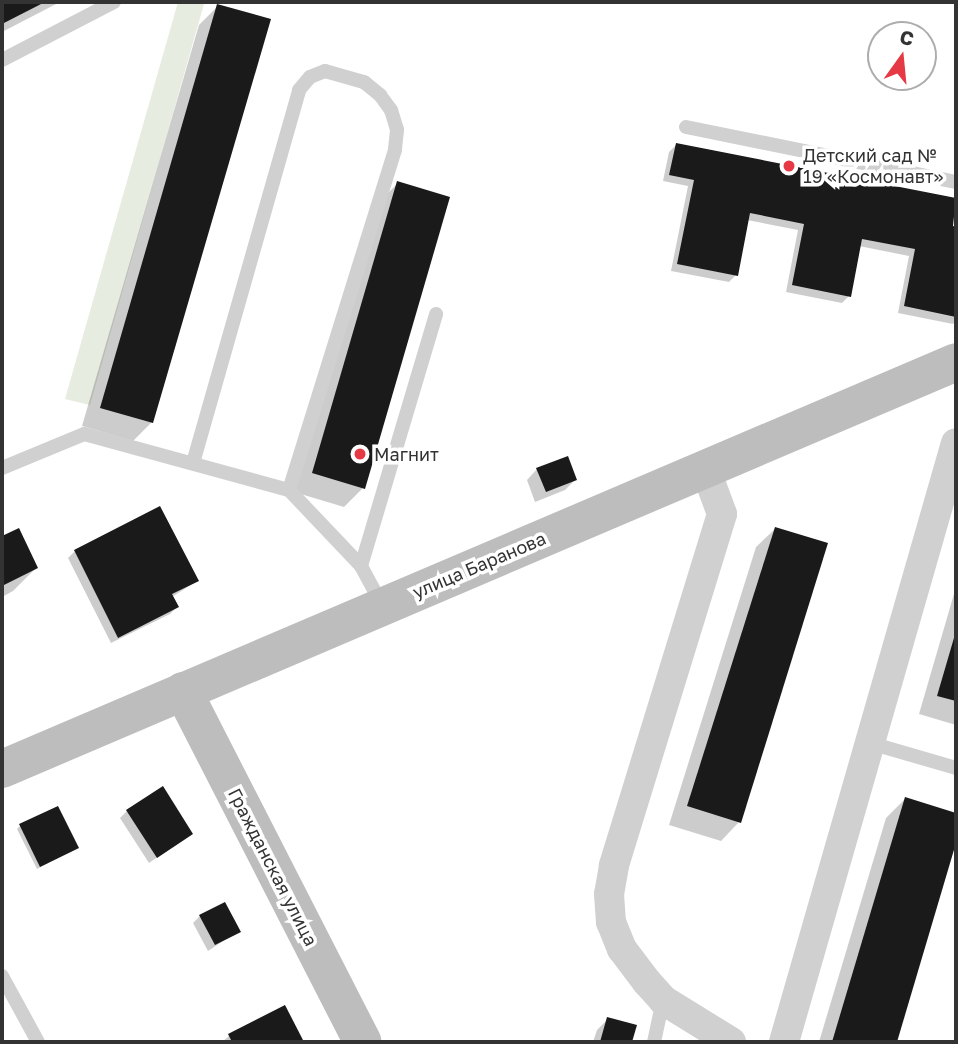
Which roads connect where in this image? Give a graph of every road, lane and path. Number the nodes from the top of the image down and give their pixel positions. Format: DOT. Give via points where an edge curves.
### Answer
graph roads {
  1 [pos="114,2"];
  2 [pos="2,60"];
  3 [pos="686,127"];
  4 [pos="956,182"];
  5 [pos="436,314"];
  6 [pos="956,362"];
  7 [pos="956,443"];
  8 [pos="192,463"];
  9 [pos="2,468"];
  10 [pos="705,468"];
  11 [pos="289,490"];
  12 [pos="361,566"];
  13 [pos="382,606"];
  14 [pos="183,691"];
  15 [pos="870,743"];
  16 [pos="956,768"];
  17 [pos="2,769"];
  18 [pos="2,976"];
  19 [pos="663,1000"];
  20 [pos="38,1042"];
  21 [pos="363,1042"];
  22 [pos="654,1042"];
  23 [pos="731,1042"];
  24 [pos="784,1042"];
  1 -- 2 [label="lane"];
  3 -- 4 [label="lane"];
  5 -- 12 [label="lane"];
  6 -- 10 [label="street, улица Баранова"];
  7 -- 15 [label="street"];
  8 -- 9 [label="lane" via="84,435"];
  8 -- 11 [label="lane"];
  8 -- 11 [label="lane" via="299,90 310,77 324,71 364,82 391,110 397,130 394,150"];
  10 -- 13 [label="street, улица Баранова"];
  10 -- 19 [label="street" via="722,514 609,894 611,922 622,949"];
  11 -- 12 [label="lane"];
  12 -- 13 [label="lane"];
  13 -- 14 [label="street, улица Баранова"];
  14 -- 17 [label="street, улица Баранова"];
  14 -- 21 [label="street, Гражданская улица"];
  15 -- 16 [label="lane"];
  15 -- 24 [label="street"];
  18 -- 20 [label="lane"];
  19 -- 22 [label="lane"];
  19 -- 23 [label="street"];
}
